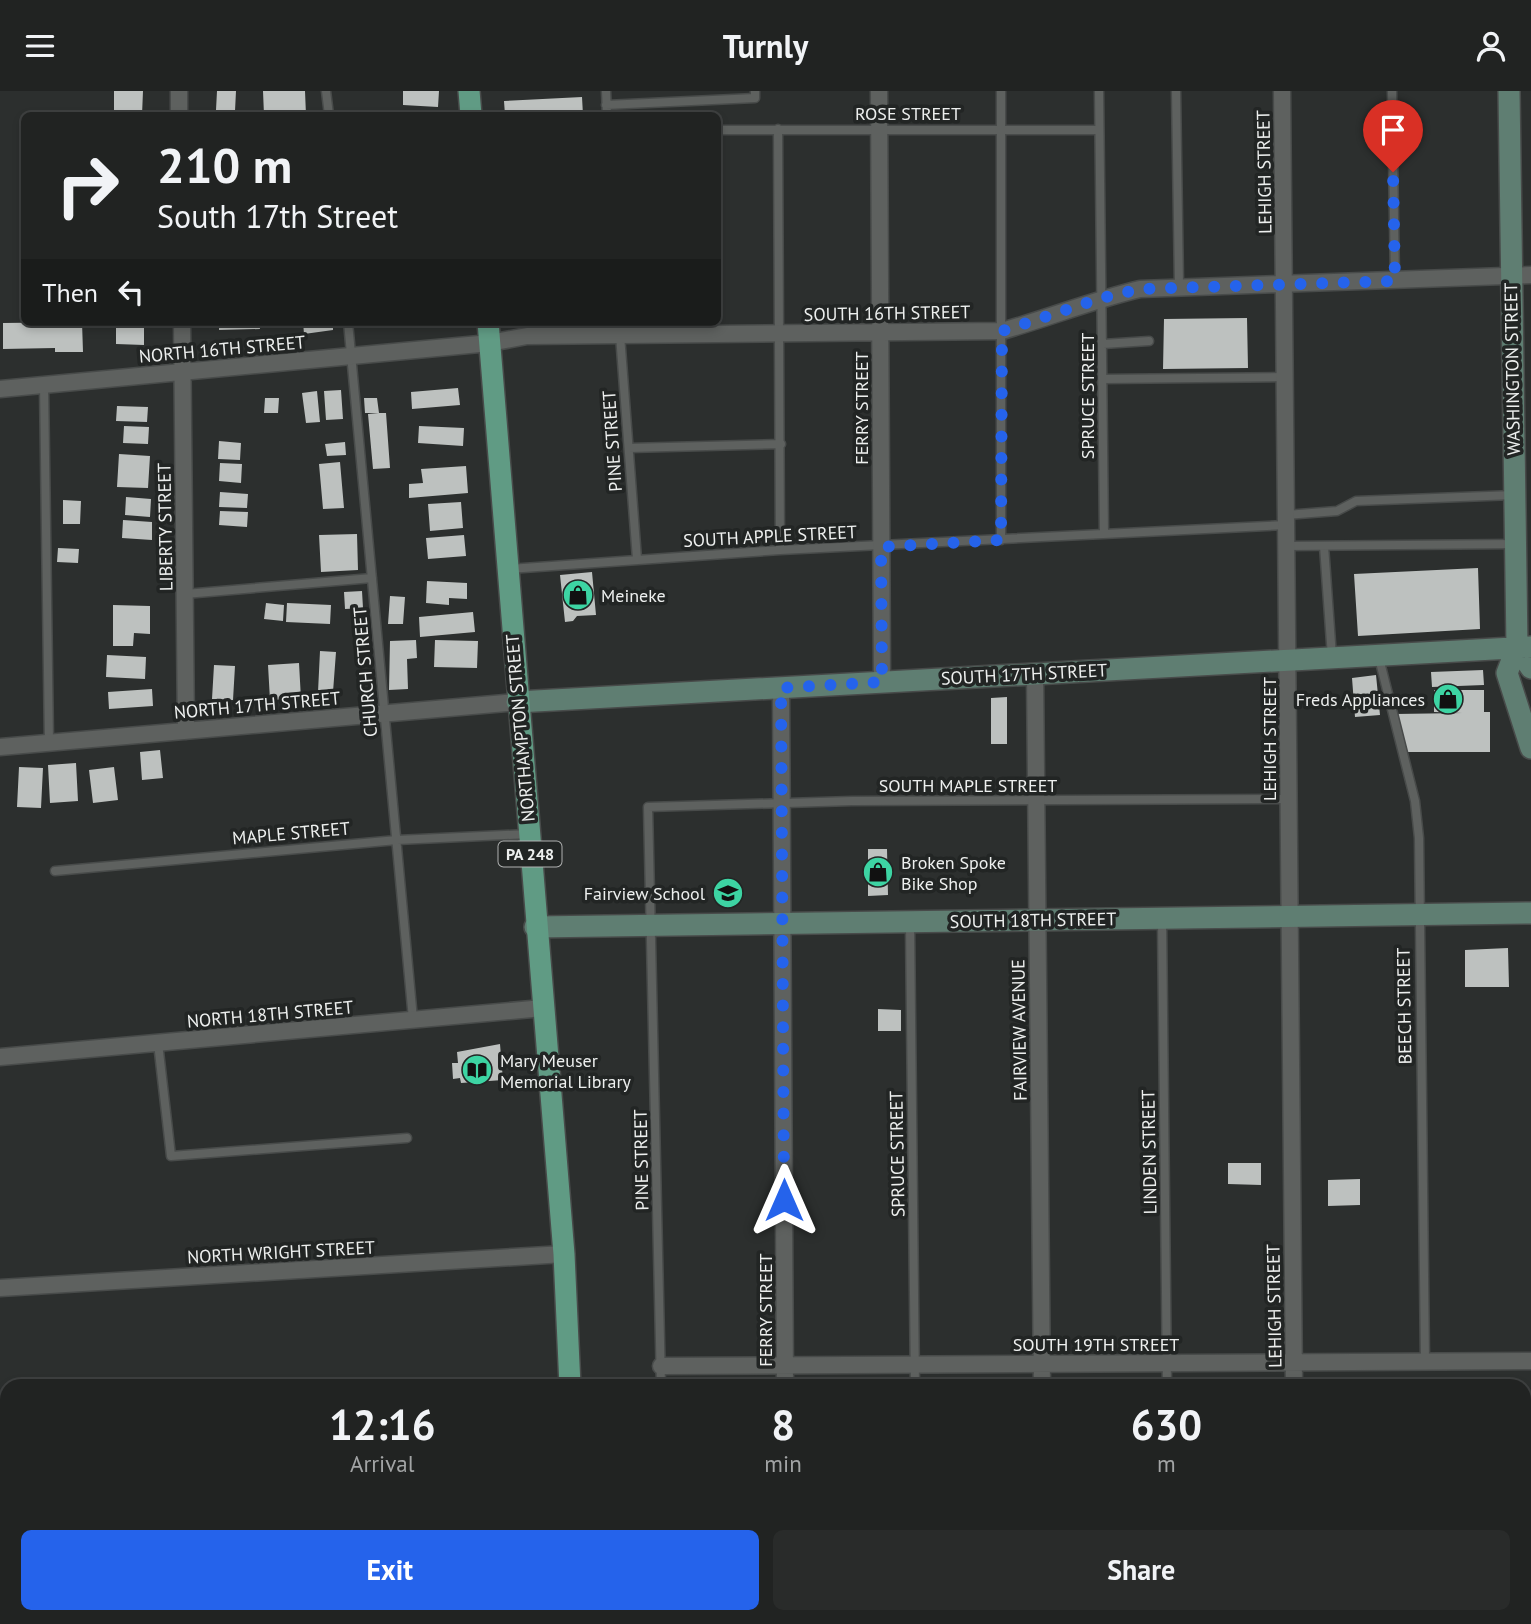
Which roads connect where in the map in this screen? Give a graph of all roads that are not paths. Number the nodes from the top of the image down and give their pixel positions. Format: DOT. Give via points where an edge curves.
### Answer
graph roads {
  1 [pos="179,91"];
  2 [pos="326,91"];
  3 [pos="469,91"];
  4 [pos="606,91"];
  5 [pos="755,91"];
  6 [pos="879,91"];
  7 [pos="1001,91"];
  8 [pos="1099,91"];
  9 [pos="1177,91"];
  10 [pos="1282,91"];
  11 [pos="1392,91"];
  12 [pos="1509,91"];
  13 [pos="606,105"];
  14 [pos="179,112"];
  15 [pos="329,112"];
  16 [pos="471,112"];
  17 [pos="607,112"];
  18 [pos="778,129"];
  19 [pos="879,129"];
  20 [pos="1001,129"];
  21 [pos="721,130"];
  22 [pos="1099,130"];
  23 [pos="1521,276"];
  24 [pos="1395,281"];
  25 [pos="1284,285"];
  26 [pos="1179,286"];
  27 [pos="1102,298"];
  28 [pos="182,326"];
  29 [pos="348,326"];
  30 [pos="620,328"];
  31 [pos="1002,331"];
  32 [pos="489,332"];
  33 [pos="880,332"];
  34 [pos="780,333"];
  35 [pos="1149,341"];
  36 [pos="1103,344"];
  37 [pos="351,356"];
  38 [pos="182,372"];
  39 [pos="1285,377"];
  40 [pos="1103,379"];
  41 [pos="44,384"];
  42 [pos="0,389"];
  43 [pos="781,444"];
  44 [pos="629,448"];
  45 [pos="1514,495"];
  46 [pos="1286,520"];
  47 [pos="1104,534"];
  48 [pos="1001,540"];
  49 [pos="1515,544"];
  50 [pos="1324,546"];
  51 [pos="881,547"];
  52 [pos="1287,547"];
  53 [pos="780,550"];
  54 [pos="637,559"];
  55 [pos="506,569"];
  56 [pos="372,579"];
  57 [pos="185,594"];
  58 [pos="1524,647"];
  59 [pos="1378,655"];
  60 [pos="1332,657"];
  61 [pos="1288,660"];
  62 [pos="1531,668"];
  63 [pos="1035,674"];
  64 [pos="882,682"];
  65 [pos="781,688"];
  66 [pos="517,702"];
  67 [pos="385,714"];
  68 [pos="186,731"];
  69 [pos="49,743"];
  70 [pos="0,747"];
  71 [pos="1531,748"];
  72 [pos="1288,799"];
  73 [pos="1036,801"];
  74 [pos="781,803"];
  75 [pos="648,807"];
  76 [pos="529,834"];
  77 [pos="397,840"];
  78 [pos="55,871"];
  79 [pos="1531,913"];
  80 [pos="1420,914"];
  81 [pos="1289,916"];
  82 [pos="1162,918"];
  83 [pos="1037,920"];
  84 [pos="910,922"];
  85 [pos="782,924"];
  86 [pos="650,925"];
  87 [pos="536,927"];
  88 [pos="543,1008"];
  89 [pos="413,1020"];
  90 [pos="158,1043"];
  91 [pos="0,1057"];
  92 [pos="407,1138"];
  93 [pos="564,1254"];
  94 [pos="0,1288"];
  95 [pos="1531,1361"];
  96 [pos="1294,1362"];
  97 [pos="1425,1362"];
  98 [pos="1167,1363"];
  99 [pos="1042,1364"];
  100 [pos="915,1365"];
  101 [pos="661,1366"];
  102 [pos="785,1366"];
  103 [pos="570,1379"];
  104 [pos="661,1379"];
  105 [pos="785,1379"];
  106 [pos="915,1379"];
  107 [pos="1042,1379"];
  108 [pos="1167,1379"];
  109 [pos="1294,1379"];
  1 -- 14 [label="street"];
  2 -- 15 [label="lane"];
  3 -- 16 [label="main road"];
  4 -- 13 [label="lane"];
  5 -- 13 [label="lane" via="755,97"];
  6 -- 19 [label="street, FERRY STREET"];
  7 -- 20 [label="lane"];
  8 -- 22 [label="lane, SPRUCE STREET"];
  9 -- 26 [label="lane"];
  10 -- 25 [label="street, LEHIGH STREET"];
  11 -- 24 [label="lane"];
  12 -- 23 [label="street, WASHINGTON STREET"];
  13 -- 17 [label="lane"];
  18 -- 19 [label="lane, ROSE STREET"];
  18 -- 21 [label="lane, ROSE STREET"];
  18 -- 34 [label="lane"];
  19 -- 20 [label="lane, ROSE STREET"];
  19 -- 33 [label="street, FERRY STREET"];
  20 -- 22 [label="lane, ROSE STREET"];
  20 -- 31 [label="lane"];
  22 -- 27 [label="lane, SPRUCE STREET"];
  23 -- 24 [label="street, SOUTH 16TH STREET"];
  23 -- 45 [label="street, WASHINGTON STREET"];
  24 -- 25 [label="street, SOUTH 16TH STREET"];
  25 -- 26 [label="street, SOUTH 16TH STREET"];
  25 -- 39 [label="street, LEHIGH STREET"];
  26 -- 27 [label="street, SOUTH 16TH STREET"];
  27 -- 31 [label="street, SOUTH 16TH STREET"];
  27 -- 36 [label="lane, SPRUCE STREET"];
  28 -- 38 [label="street, LIBERTY STREET"];
  29 -- 37 [label="lane, CHURCH STREET"];
  30 -- 32 [label="street, SOUTH 16TH STREET" via="527,335"];
  30 -- 34 [label="street, SOUTH 16TH STREET"];
  30 -- 44 [label="lane, PINE STREET"];
  31 -- 33 [label="street, SOUTH 16TH STREET"];
  31 -- 48 [label="lane"];
  32 -- 37 [label="street, NORTH 16TH STREET"];
  32 -- 55 [label="main road, NORTHAMPTON STREET / PA 248"];
  33 -- 34 [label="street, SOUTH 16TH STREET"];
  33 -- 51 [label="street, FERRY STREET"];
  34 -- 43 [label="lane"];
  35 -- 36 [label="lane"];
  36 -- 40 [label="lane, SPRUCE STREET"];
  37 -- 38 [label="street, NORTH 16TH STREET"];
  37 -- 56 [label="lane, CHURCH STREET"];
  38 -- 41 [label="street, NORTH 16TH STREET"];
  38 -- 57 [label="street, LIBERTY STREET"];
  39 -- 40 [label="lane"];
  39 -- 46 [label="street, LEHIGH STREET"];
  40 -- 47 [label="lane, SPRUCE STREET"];
  41 -- 42 [label="street, NORTH 16TH STREET"];
  41 -- 69 [label="lane"];
  43 -- 44 [label="lane"];
  43 -- 53 [label="lane"];
  44 -- 54 [label="lane, PINE STREET"];
  45 -- 46 [label="lane, SOUTH APPLE STREET" via="1356,501 1337,511"];
  45 -- 49 [label="street, WASHINGTON STREET"];
  46 -- 47 [label="lane, SOUTH APPLE STREET"];
  46 -- 52 [label="street, LEHIGH STREET"];
  47 -- 48 [label="lane, SOUTH APPLE STREET"];
  48 -- 51 [label="lane, SOUTH APPLE STREET"];
  49 -- 50 [label="lane"];
  49 -- 58 [label="street, WASHINGTON STREET"];
  50 -- 52 [label="lane"];
  50 -- 60 [label="lane"];
  51 -- 53 [label="lane, SOUTH APPLE STREET"];
  51 -- 64 [label="street, FERRY STREET"];
  52 -- 61 [label="street, LEHIGH STREET"];
  53 -- 54 [label="lane, SOUTH APPLE STREET"];
  54 -- 55 [label="lane, SOUTH APPLE STREET"];
  55 -- 66 [label="main road, NORTHAMPTON STREET / PA 248"];
  56 -- 57 [label="lane"];
  56 -- 67 [label="lane, CHURCH STREET"];
  57 -- 68 [label="street, LIBERTY STREET"];
  58 -- 59 [label="street, SOUTH 17TH STREET"];
  58 -- 62 [label="street"];
  58 -- 71 [label="street, WASHINGTON STREET" via="1507,673"];
  59 -- 60 [label="street, SOUTH 17TH STREET"];
  59 -- 80 [label="lane, BEECH STREET" via="1415,801"];
  60 -- 61 [label="street, SOUTH 17TH STREET"];
  61 -- 63 [label="street, SOUTH 17TH STREET"];
  61 -- 72 [label="street, LEHIGH STREET"];
  63 -- 64 [label="street, SOUTH 17TH STREET"];
  63 -- 73 [label="street, FAIRVIEW AVENUE"];
  64 -- 65 [label="street, SOUTH 17TH STREET"];
  65 -- 66 [label="street, SOUTH 17TH STREET"];
  65 -- 74 [label="street, FERRY STREET"];
  66 -- 67 [label="street, NORTH 17TH STREET"];
  66 -- 76 [label="main road, NORTHAMPTON STREET / PA 248"];
  67 -- 68 [label="street, NORTH 17TH STREET"];
  67 -- 77 [label="lane, CHURCH STREET"];
  68 -- 69 [label="street, NORTH 17TH STREET"];
  69 -- 70 [label="street, NORTH 17TH STREET"];
  72 -- 73 [label="lane, SOUTH MAPLE STREET"];
  72 -- 81 [label="street, LEHIGH STREET"];
  73 -- 74 [label="lane, SOUTH MAPLE STREET"];
  73 -- 83 [label="street, FAIRVIEW AVENUE"];
  74 -- 75 [label="lane, SOUTH MAPLE STREET"];
  74 -- 85 [label="street, FERRY STREET"];
  75 -- 86 [label="lane, PINE STREET"];
  76 -- 77 [label="lane, MAPLE STREET"];
  76 -- 87 [label="main road, NORTHAMPTON STREET / PA 248"];
  77 -- 78 [label="lane, MAPLE STREET"];
  77 -- 89 [label="lane, CHURCH STREET"];
  79 -- 80 [label="street, SOUTH 18TH STREET"];
  80 -- 81 [label="street, SOUTH 18TH STREET"];
  80 -- 97 [label="lane, BEECH STREET"];
  81 -- 82 [label="street, SOUTH 18TH STREET"];
  81 -- 96 [label="street, LEHIGH STREET"];
  82 -- 83 [label="street, SOUTH 18TH STREET"];
  82 -- 98 [label="lane, LINDEN STREET"];
  83 -- 84 [label="street, SOUTH 18TH STREET"];
  83 -- 99 [label="street, FAIRVIEW AVENUE"];
  84 -- 85 [label="street, SOUTH 18TH STREET"];
  84 -- 100 [label="lane, SPRUCE STREET"];
  85 -- 86 [label="street, SOUTH 18TH STREET"];
  85 -- 102 [label="street, FERRY STREET"];
  86 -- 87 [label="street, SOUTH 18TH STREET"];
  86 -- 101 [label="lane, PINE STREET"];
  87 -- 88 [label="main road, NORTHAMPTON STREET / PA 248"];
  88 -- 89 [label="street, NORTH 18TH STREET"];
  88 -- 93 [label="main road, NORTHAMPTON STREET / PA 248"];
  89 -- 90 [label="street, NORTH 18TH STREET"];
  90 -- 91 [label="street, NORTH 18TH STREET"];
  90 -- 92 [label="lane" via="171,1156"];
  93 -- 94 [label="street, NORTH WRIGHT STREET"];
  93 -- 103 [label="main road, NORTHAMPTON STREET / PA 248"];
  95 -- 97 [label="street, SOUTH 19TH STREET"];
  96 -- 97 [label="street, SOUTH 19TH STREET"];
  96 -- 98 [label="street, SOUTH 19TH STREET"];
  96 -- 109 [label="street, LEHIGH STREET"];
  98 -- 99 [label="street, SOUTH 19TH STREET"];
  98 -- 108 [label="lane, LINDEN STREET"];
  99 -- 100 [label="street, SOUTH 19TH STREET"];
  99 -- 107 [label="street, FAIRVIEW AVENUE"];
  100 -- 102 [label="street, SOUTH 19TH STREET"];
  100 -- 106 [label="lane, SPRUCE STREET"];
  101 -- 102 [label="street, SOUTH 19TH STREET"];
  101 -- 104 [label="lane, PINE STREET"];
  102 -- 105 [label="street, FERRY STREET"];
}
